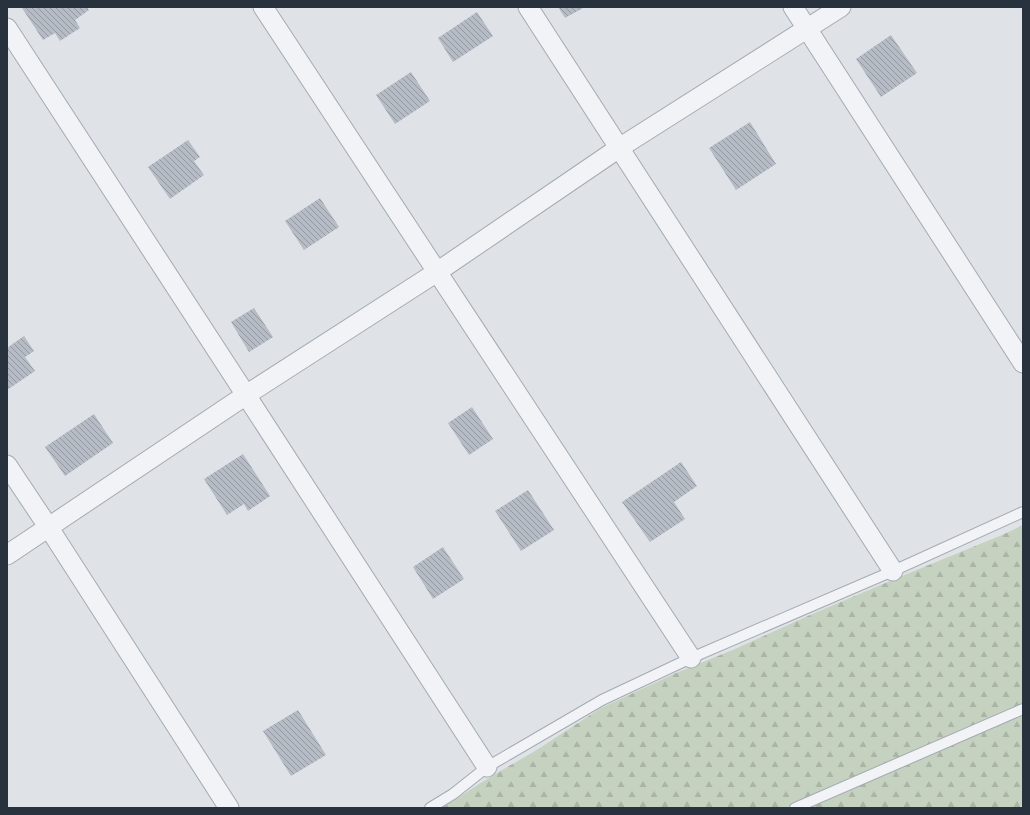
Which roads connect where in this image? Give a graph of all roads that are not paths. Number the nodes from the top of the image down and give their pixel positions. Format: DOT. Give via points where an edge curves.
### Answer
graph roads {
  1 [pos="263,7"];
  2 [pos="528,7"];
  3 [pos="793,7"];
  4 [pos="841,7"];
  5 [pos="7,28"];
  6 [pos="807,29"];
  7 [pos="619,148"];
  8 [pos="437,272"];
  9 [pos="1023,364"];
  10 [pos="246,395"];
  11 [pos="7,465"];
  12 [pos="1023,512"];
  13 [pos="49,528"];
  14 [pos="7,555"];
  15 [pos="893,571"];
  16 [pos="691,658"];
  17 [pos="1023,709"];
  18 [pos="487,767"];
  19 [pos="229,808"];
  20 [pos="430,808"];
  21 [pos="795,808"];
  1 -- 8 [label="street"];
  2 -- 7 [label="street"];
  3 -- 6 [label="street"];
  4 -- 6 [label="street"];
  5 -- 10 [label="street"];
  6 -- 7 [label="street"];
  6 -- 9 [label="street"];
  7 -- 8 [label="street"];
  7 -- 15 [label="street"];
  8 -- 10 [label="street"];
  8 -- 16 [label="street"];
  10 -- 13 [label="street"];
  10 -- 18 [label="street"];
  11 -- 13 [label="street"];
  12 -- 15 [label="lane"];
  13 -- 14 [label="street"];
  13 -- 19 [label="street"];
  15 -- 16 [label="lane"];
  16 -- 18 [label="lane" via="602,700"];
  17 -- 21 [label="lane"];
  18 -- 20 [label="lane" via="453,794"];
}
